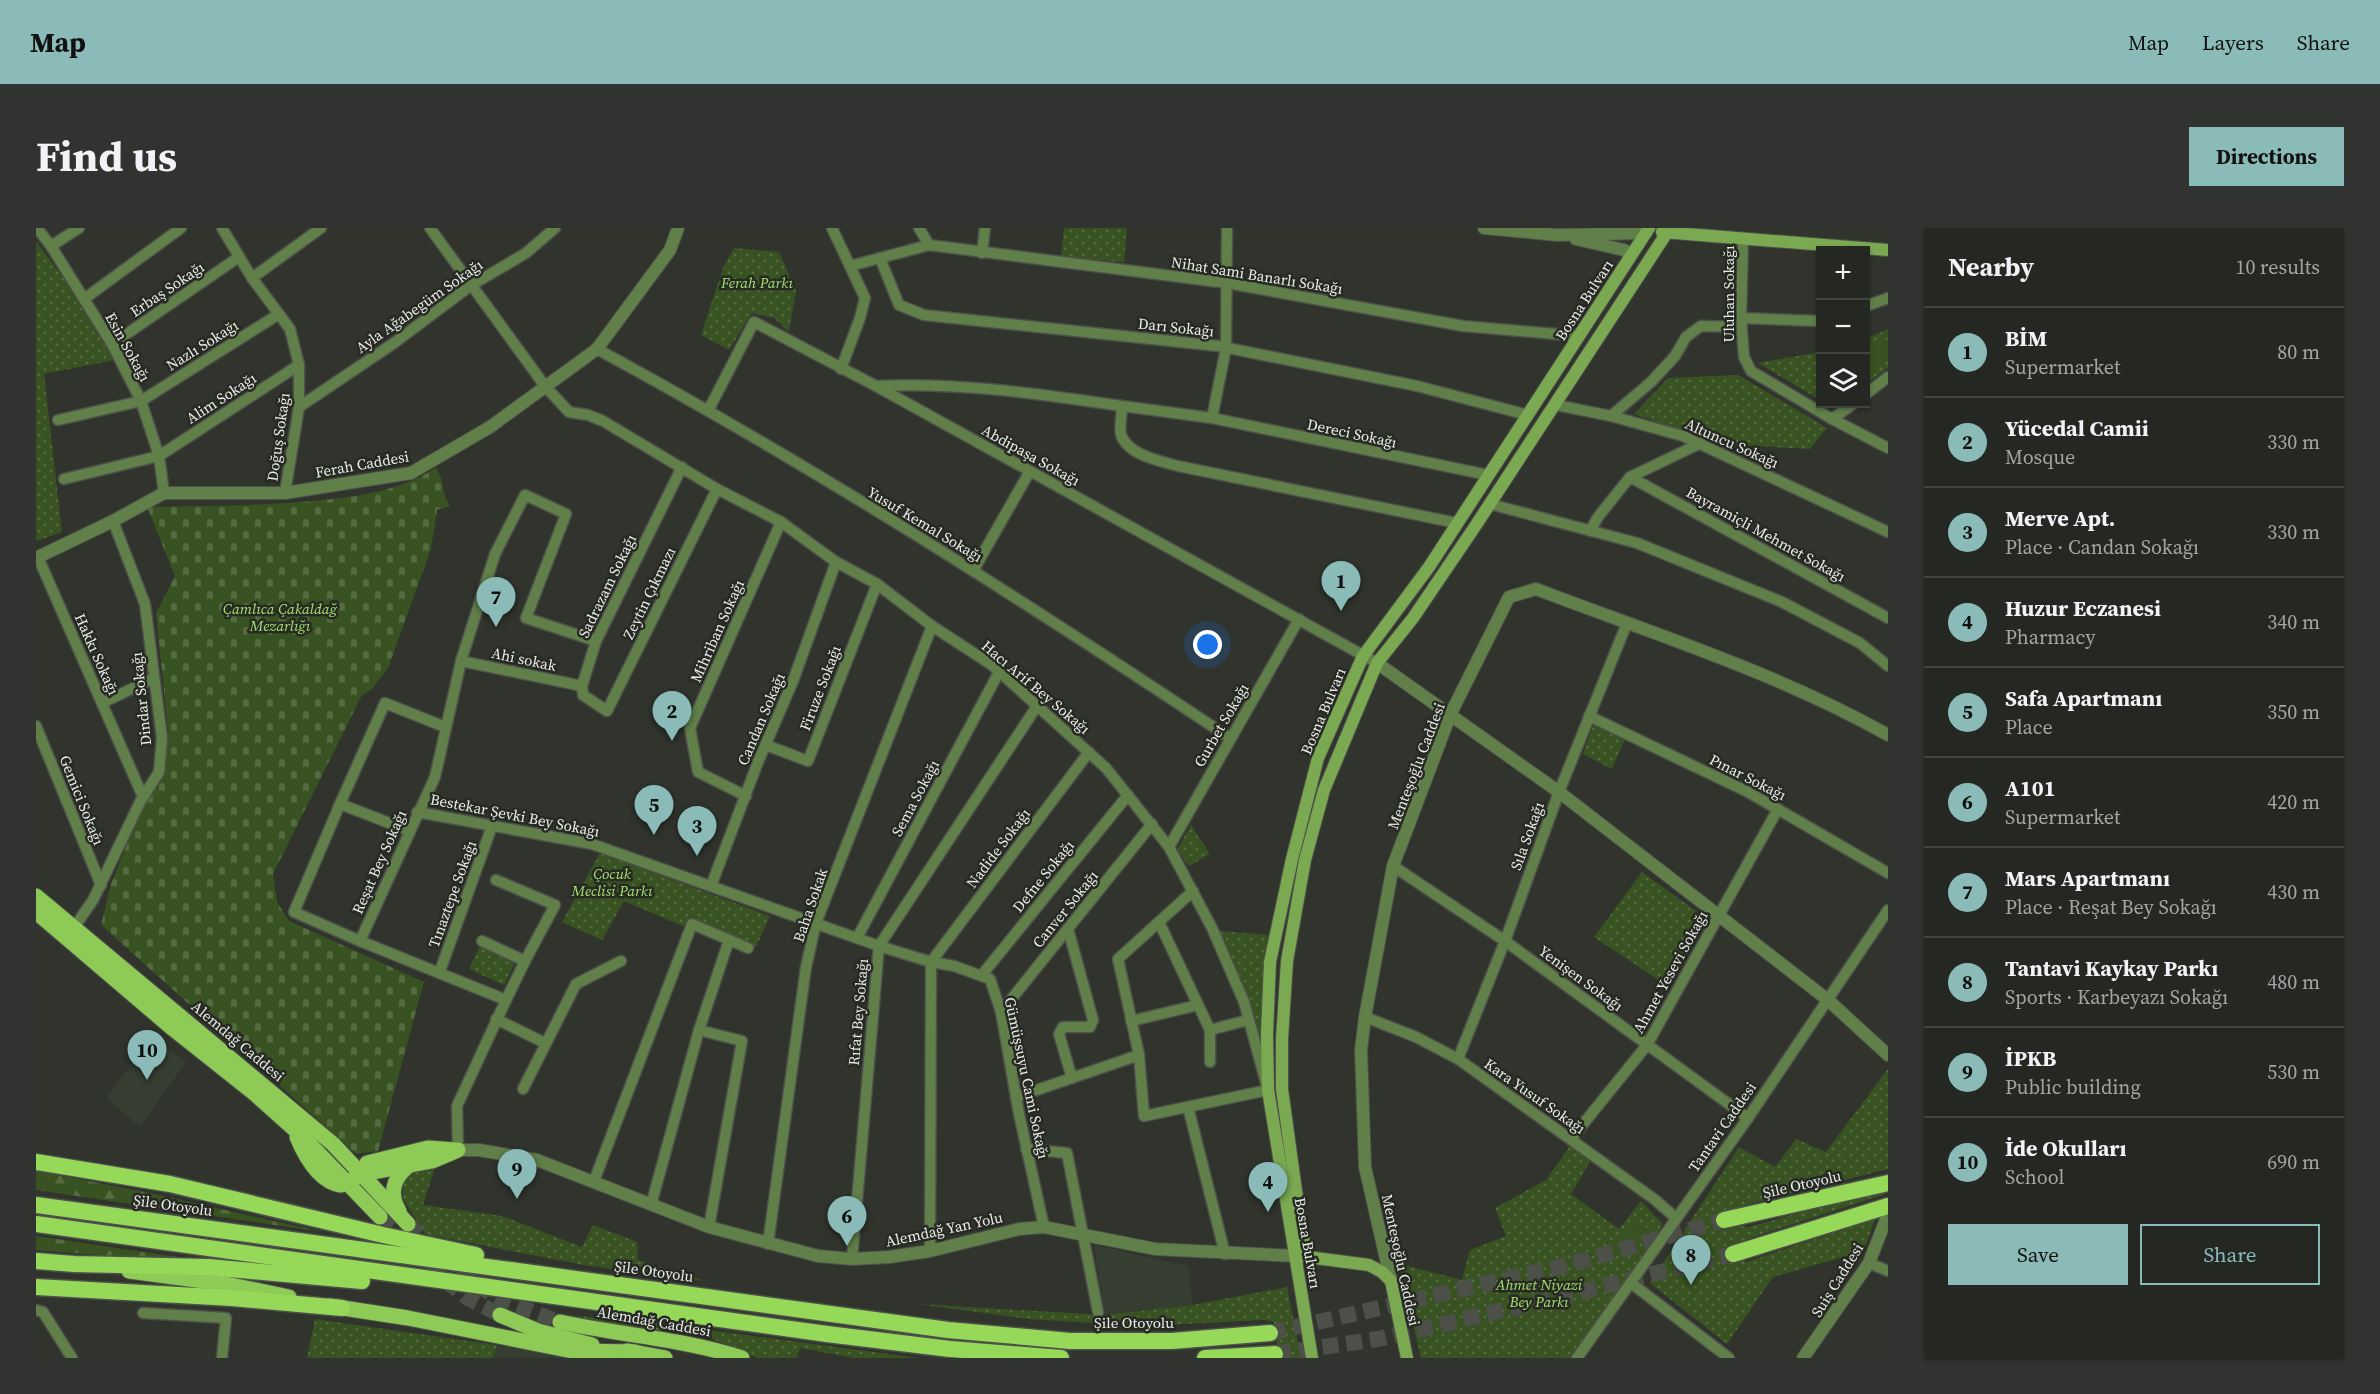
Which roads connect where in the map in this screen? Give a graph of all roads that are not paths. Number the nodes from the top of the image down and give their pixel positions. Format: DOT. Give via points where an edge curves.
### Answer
graph roads {
  1 [pos="37,228"];
  2 [pos="79,228"];
  3 [pos="181,228"];
  4 [pos="222,228"];
  5 [pos="321,228"];
  6 [pos="430,228"];
  7 [pos="555,228"];
  8 [pos="678,228"];
  9 [pos="832,228"];
  10 [pos="919,228"];
  11 [pos="985,228"];
  12 [pos="1227,228"];
  13 [pos="1492,228"];
  14 [pos="1668,229"];
  15 [pos="1648,230"];
  16 [pos="1557,232"];
  17 [pos="1743,238"];
  18 [pos="929,245"];
  19 [pos="51,246"];
  20 [pos="1888,250"];
  21 [pos="982,253"];
  22 [pos="1631,255"];
  23 [pos="239,257"];
  24 [pos="880,258"];
  25 [pos="850,266"];
  26 [pos="252,279"];
  27 [pos="1227,283"];
  28 [pos="470,286"];
  29 [pos="84,298"];
  30 [pos="1888,298"];
  31 [pos="1870,305"];
  32 [pos="279,314"];
  33 [pos="1816,321"];
  34 [pos="1741,322"];
  35 [pos="1579,336"];
  36 [pos="112,344"];
  37 [pos="1226,348"];
  38 [pos="597,349"];
  39 [pos="299,365"];
  40 [pos="841,369"];
  41 [pos="1888,377"];
  42 [pos="545,386"];
  43 [pos="876,386"];
  44 [pos="1870,391"];
  45 [pos="141,401"];
  46 [pos="1556,405"];
  47 [pos="1122,406"];
  48 [pos="299,407"];
  49 [pos="1847,408"];
  50 [pos="709,409"];
  51 [pos="1528,415"];
  52 [pos="1611,416"];
  53 [pos="1212,418"];
  54 [pos="1832,419"];
  55 [pos="57,420"];
  56 [pos="1701,443"];
  57 [pos="1888,448"];
  58 [pos="159,456"];
  59 [pos="682,467"];
  60 [pos="1030,471"];
  61 [pos="1488,475"];
  62 [pos="1630,477"];
  63 [pos="64,479"];
  64 [pos="717,489"];
  65 [pos="285,492"];
  66 [pos="164,493"];
  67 [pos="1490,504"];
  68 [pos="112,521"];
  69 [pos="781,522"];
  70 [pos="1457,524"];
  71 [pos="1590,531"];
  72 [pos="1888,532"];
  73 [pos="37,557"];
  74 [pos="836,562"];
  75 [pos="973,571"];
  76 [pos="877,584"];
  77 [pos="1888,618"];
  78 [pos="1299,619"];
  79 [pos="1628,624"];
  80 [pos="932,626"];
  81 [pos="596,641"];
  82 [pos="1363,656"];
  83 [pos="461,661"];
  84 [pos="1377,663"];
  85 [pos="1888,666"];
  86 [pos="999,672"];
  87 [pos="154,678"];
  88 [pos="582,686"];
  89 [pos="102,703"];
  90 [pos="1037,706"];
  91 [pos="1451,713"];
  92 [pos="1589,716"];
  93 [pos="36,726"];
  94 [pos="445,727"];
  95 [pos="1888,735"];
  96 [pos="1230,738"];
  97 [pos="766,745"];
  98 [pos="1089,752"];
  99 [pos="1559,792"];
  100 [pos="1128,795"];
  101 [pos="746,796"];
  102 [pos="143,797"];
  103 [pos="340,804"];
  104 [pos="1778,808"];
  105 [pos="417,812"];
  106 [pos="1152,824"];
  107 [pos="492,826"];
  108 [pos="410,831"];
  109 [pos="1170,847"];
  110 [pos="1393,866"];
  111 [pos="1888,873"];
  112 [pos="496,880"];
  113 [pos="101,885"];
  114 [pos="711,886"];
  115 [pos="1193,891"];
  116 [pos="36,896"];
  117 [pos="1888,910"];
  118 [pos="36,912"];
  119 [pos="1719,916"];
  120 [pos="1159,922"];
  121 [pos="816,923"];
  122 [pos="73,929"];
  123 [pos="1068,929"];
  124 [pos="857,938"];
  125 [pos="729,940"];
  126 [pos="360,941"];
  127 [pos="482,941"];
  128 [pos="1505,941"];
  129 [pos="879,946"];
  130 [pos="748,948"];
  131 [pos="525,961"];
  132 [pos="621,961"];
  133 [pos="931,962"];
  134 [pos="440,971"];
  135 [pos="981,976"];
  136 [pos="506,999"];
  137 [pos="1828,1000"];
  138 [pos="1198,1005"];
  139 [pos="1000,1012"];
  140 [pos="1365,1017"];
  141 [pos="496,1019"];
  142 [pos="1248,1020"];
  143 [pos="1131,1021"];
  144 [pos="699,1029"];
  145 [pos="1210,1030"];
  146 [pos="545,1043"];
  147 [pos="1647,1045"];
  148 [pos="1888,1055"];
  149 [pos="1139,1056"];
  150 [pos="1458,1059"];
  151 [pos="1210,1062"];
  152 [pos="1072,1078"];
  153 [pos="523,1089"];
  154 [pos="1268,1090"];
  155 [pos="1016,1097"];
  156 [pos="1188,1107"];
  157 [pos="1748,1118"];
  158 [pos="1571,1139"];
  159 [pos="333,1144"];
  160 [pos="1026,1149"];
  161 [pos="458,1150"];
  162 [pos="36,1162"];
  163 [pos="407,1167"];
  164 [pos="363,1174"];
  165 [pos="594,1181"];
  166 [pos="348,1183"];
  167 [pos="1888,1183"];
  168 [pos="36,1205"];
  169 [pos="651,1205"];
  170 [pos="1888,1206"];
  171 [pos="1888,1214"];
  172 [pos="380,1217"];
  173 [pos="1676,1218"];
  174 [pos="1724,1220"];
  175 [pos="36,1224"];
  176 [pos="709,1227"];
  177 [pos="1044,1227"];
  178 [pos="1084,1235"];
  179 [pos="768,1244"];
  180 [pos="1384,1250"];
  181 [pos="930,1251"];
  182 [pos="1225,1254"];
  183 [pos="1733,1254"];
  184 [pos="1302,1256"];
  185 [pos="852,1259"];
  186 [pos="36,1261"];
  187 [pos="1869,1263"];
  188 [pos="74,1264"];
  189 [pos="1369,1265"];
  190 [pos="1888,1271"];
  191 [pos="1391,1281"];
  192 [pos="1630,1283"];
  193 [pos="618,1284"];
  194 [pos="468,1285"];
  195 [pos="36,1287"];
  196 [pos="342,1308"];
  197 [pos="36,1310"];
  198 [pos="1098,1312"];
  199 [pos="143,1313"];
  200 [pos="500,1315"];
  201 [pos="560,1322"];
  202 [pos="1270,1333"];
  203 [pos="635,1352"];
  204 [pos="708,1353"];
  205 [pos="1275,1354"];
  206 [pos="72,1358"];
  207 [pos="222,1358"];
  208 [pos="665,1358"];
  209 [pos="742,1358"];
  210 [pos="1061,1358"];
  211 [pos="1205,1358"];
  212 [pos="1312,1358"];
  213 [pos="1407,1358"];
  214 [pos="1577,1358"];
  215 [pos="1730,1358"];
  216 [pos="1803,1358"];
  1 -- 19 [label="street, Esin Sokağı"];
  2 -- 19 [label="street"];
  3 -- 29 [label="street"];
  4 -- 23 [label="street, Doğuş Sokağı"];
  5 -- 26 [label="street"];
  6 -- 28 [label="street"];
  7 -- 28 [label="street, Ayla Ağabegüm Sokağı" via="526,253"];
  8 -- 38 [label="street, Ferah Caddesi" via="670,249"];
  9 -- 25 [label="street"];
  10 -- 18 [label="street"];
  11 -- 21 [label="street"];
  12 -- 27 [label="street"];
  13 -- 16 [label="street"];
  14 -- 15 [label="main road"];
  14 -- 17 [label="main road"];
  14 -- 46 [label="main road, Bosna Bulvarı"];
  15 -- 16 [label="street"];
  15 -- 22 [label="main road, Bosna Bulvarı"];
  16 -- 22 [label="street"];
  17 -- 20 [label="main road"];
  17 -- 34 [label="street, Uluhan Sokağı"];
  18 -- 21 [label="street, Nihat Sami Banarlı Sokağı"];
  18 -- 24 [label="street, Nihat Sami Banarlı Sokağı"];
  19 -- 29 [label="street, Esin Sokağı"];
  21 -- 27 [label="street, Nihat Sami Banarlı Sokağı"];
  22 -- 35 [label="main road, Bosna Bulvarı"];
  23 -- 26 [label="street, Doğuş Sokağı"];
  23 -- 36 [label="street, Erbaş Sokağı"];
  24 -- 25 [label="street"];
  24 -- 37 [label="street, Darı Sokağı" via="899,305 924,315"];
  25 -- 40 [label="street" via="864,298"];
  26 -- 32 [label="street, Doğuş Sokağı"];
  27 -- 35 [label="street, Nihat Sami Banarlı Sokağı" via="1463,326"];
  27 -- 37 [label="street"];
  28 -- 42 [label="street"];
  28 -- 48 [label="street, Ayla Ağabegüm Sokağı"];
  29 -- 36 [label="street, Esin Sokağı"];
  30 -- 31 [label="street"];
  32 -- 39 [label="street, Doğuş Sokağı" via="290,329"];
  32 -- 45 [label="street, Nazlı Sokağı"];
  33 -- 34 [label="street"];
  34 -- 52 [label="street" via="1701,326 1686,338 1652,382"];
  34 -- 54 [label="street, Uluhan Sokağı" via="1744,357 1751,371"];
  35 -- 51 [label="main road, Bosna Bulvarı"];
  36 -- 45 [label="street, Esin Sokağı"];
  37 -- 51 [label="street, Darı Sokağı" via="1417,386"];
  37 -- 53 [label="street"];
  38 -- 42 [label="street, Ferah Caddesi"];
  38 -- 50 [label="street, Yusuf Kemal Sokağı"];
  39 -- 48 [label="street, Doğuş Sokağı"];
  39 -- 58 [label="street, Alim Sokağı"];
  40 -- 43 [label="street, Abdipaşa Sokağı"];
  40 -- 50 [label="street, Abdipaşa Sokağı" via="754,322"];
  41 -- 44 [label="street"];
  42 -- 59 [label="street, Hacı Arif Bey Sokağı" via="569,412 603,421"];
  42 -- 65 [label="street, Ferah Caddesi" via="490,428 411,473"];
  43 -- 47 [label="street, Dereci Sokağı" via="918,384 1020,391"];
  43 -- 60 [label="street, Abdipaşa Sokağı"];
  45 -- 55 [label="street, Nazlı Sokağı"];
  45 -- 58 [label="street, Esin Sokağı"];
  46 -- 52 [label="street, Altuncu Sokağı"];
  46 -- 67 [label="main road, Bosna Bulvarı"];
  47 -- 53 [label="street, Dereci Sokağı"];
  47 -- 70 [label="street" via="1121,434 1130,446 1145,455 1178,466"];
  48 -- 65 [label="street, Doğuş Sokağı"];
  49 -- 54 [label="street"];
  50 -- 75 [label="street, Yusuf Kemal Sokağı"];
  51 -- 61 [label="main road, Bosna Bulvarı"];
  52 -- 56 [label="street, Altuncu Sokağı"];
  53 -- 61 [label="street, Dereci Sokağı"];
  54 -- 57 [label="street, Uluhan Sokağı"];
  56 -- 62 [label="street"];
  56 -- 72 [label="street, Altuncu Sokağı"];
  58 -- 63 [label="street, Alim Sokağı"];
  58 -- 66 [label="street, Esin Sokağı"];
  59 -- 64 [label="street, Hacı Arif Bey Sokağı"];
  59 -- 81 [label="street, Sadrazam Sokağı"];
  60 -- 75 [label="street"];
  60 -- 78 [label="street, Abdipaşa Sokağı"];
  61 -- 70 [label="main road, Bosna Bulvarı"];
  62 -- 71 [label="street"];
  62 -- 77 [label="street, Bayramiçli Mehmet Sokağı"];
  64 -- 69 [label="street, Hacı Arif Bey Sokağı"];
  64 -- 88 [label="street, Zeytin Çıkmazı" via="607,711 583,695"];
  65 -- 66 [label="street, Ferah Caddesi"];
  66 -- 68 [label="street, Ferah Caddesi"];
  67 -- 71 [label="street"];
  67 -- 84 [label="main road, Bosna Bulvarı" via="1413,618"];
  68 -- 73 [label="street, Ferah Caddesi"];
  68 -- 87 [label="street, Dindar Sokağı" via="145,604"];
  69 -- 74 [label="street, Hacı Arif Bey Sokağı"];
  69 -- 101 [label="street, Mihriban Sokağı" via="690,728 698,772"];
  70 -- 82 [label="main road, Bosna Bulvarı"];
  71 -- 85 [label="street" via="1636,543 1782,602 1860,642"];
  73 -- 89 [label="street, Hakkı Sokağı"];
  74 -- 76 [label="street, Hacı Arif Bey Sokağı"];
  74 -- 97 [label="street, Candan Sokağı"];
  75 -- 96 [label="street, Yusuf Kemal Sokağı"];
  76 -- 80 [label="street, Hacı Arif Bey Sokağı"];
  76 -- 97 [label="street, Firuze Sokağı" via="808,761"];
  78 -- 82 [label="street, Abdipaşa Sokağı"];
  78 -- 96 [label="street, Gurbet Sokağı"];
  79 -- 91 [label="street, Menteşoğlu Caddesi" via="1536,589 1509,597"];
  79 -- 92 [label="street, Sıla Sokağı"];
  79 -- 95 [label="street, Menteşoğlu Caddesi" via="1744,668"];
  80 -- 86 [label="street, Hacı Arif Bey Sokağı"];
  80 -- 121 [label="street, Baha Sokak"];
  81 -- 83 [label="street, Reşat Bey Sokağı" via="526,618 566,514 525,495 495,554"];
  81 -- 88 [label="street, Sadrazam Sokağı"];
  82 -- 84 [label="street, Abdipaşa Sokağı"];
  82 -- 154 [label="main road, Bosna Bulvarı" via="1318,758 1292,858 1270,962"];
  83 -- 88 [label="street, Ahi sokak"];
  83 -- 94 [label="street, Reşat Bey Sokağı"];
  84 -- 91 [label="street"];
  84 -- 184 [label="main road, Bosna Bulvarı" via="1317,812 1287,961 1282,1089"];
  86 -- 90 [label="street, Hacı Arif Bey Sokağı"];
  86 -- 124 [label="street, Sema Sokağı"];
  87 -- 89 [label="street"];
  87 -- 102 [label="street, Dindar Sokağı" via="162,738 159,772"];
  89 -- 102 [label="street, Hakkı Sokağı"];
  90 -- 98 [label="street, Hacı Arif Bey Sokağı"];
  90 -- 129 [label="street, Rıfat Bey Sokağı"];
  91 -- 99 [label="street"];
  91 -- 110 [label="street, Menteşoğlu Caddesi"];
  92 -- 99 [label="street, Sıla Sokağı"];
  92 -- 104 [label="street, Pınar Sokağı"];
  93 -- 113 [label="street, Gemici Sokağı"];
  94 -- 103 [label="street" via="385,704"];
  94 -- 105 [label="street, Reşat Bey Sokağı" via="435,777"];
  96 -- 109 [label="street, Gurbet Sokağı"];
  97 -- 101 [label="street, Candan Sokağı"];
  98 -- 100 [label="street, Hacı Arif Bey Sokağı"];
  98 -- 133 [label="street, Nadide Sokağı"];
  99 -- 119 [label="street"];
  99 -- 128 [label="street, Sıla Sokağı"];
  100 -- 106 [label="street, Hacı Arif Bey Sokağı"];
  100 -- 135 [label="street, Defne Sokağı"];
  101 -- 114 [label="street, Candan Sokağı"];
  102 -- 113 [label="street, Dindar Sokağı"];
  103 -- 108 [label="street"];
  103 -- 126 [label="street" via="294,912"];
  104 -- 111 [label="street, Pınar Sokağı"];
  104 -- 119 [label="street, Ahmet Yesevi Sokağı"];
  105 -- 107 [label="street, Bestekar Şevki Bey Sokağı"];
  105 -- 108 [label="street, Reşat Bey Sokağı"];
  106 -- 109 [label="street, Hacı Arif Bey Sokağı"];
  106 -- 123 [label="street, Canver Sokağı"];
  107 -- 114 [label="street, Bestekar Şevki Bey Sokağı" via="592,844"];
  107 -- 134 [label="street, Tınaztepe Sokağı"];
  108 -- 126 [label="street, Reşat Bey Sokağı"];
  109 -- 115 [label="street, Hacı Arif Bey Sokağı"];
  110 -- 128 [label="street, Yenişen Sokağı"];
  110 -- 140 [label="street, Menteşoğlu Caddesi"];
  112 -- 131 [label="street" via="555,905"];
  113 -- 122 [label="street, Dindar Sokağı"];
  114 -- 121 [label="street, Bestekar Şevki Bey Sokağı"];
  115 -- 120 [label="street"];
  115 -- 142 [label="street, Hacı Arif Bey Sokağı" via="1244,1002"];
  116 -- 122 [label="main road, Alemdağ Caddesi"];
  117 -- 137 [label="street, Tantavi Caddesi"];
  118 -- 166 [label="main road, Alemdağ Caddesi" via="294,1129 310,1162 331,1182"];
  119 -- 137 [label="street"];
  119 -- 147 [label="street, Ahmet Yesevi Sokağı"];
  120 -- 138 [label="street"];
  120 -- 143 [label="street" via="1118,959"];
  121 -- 124 [label="street, Bestekar Şevki Bey Sokağı"];
  121 -- 179 [label="street, Baha Sokak" via="806,967"];
  122 -- 159 [label="main road, Alemdağ Caddesi"];
  123 -- 139 [label="street, Canver Sokağı"];
  123 -- 152 [label="street" via="1093,1020 1090,1026 1060,1030"];
  124 -- 129 [label="street, Bestekar Şevki Bey Sokağı"];
  125 -- 130 [label="street"];
  125 -- 144 [label="street"];
  125 -- 165 [label="street" via="692,924"];
  126 -- 134 [label="street"];
  127 -- 131 [label="street"];
  128 -- 147 [label="street, Yenişen Sokağı"];
  128 -- 150 [label="street, Sıla Sokağı"];
  129 -- 133 [label="street"];
  129 -- 185 [label="street, Rıfat Bey Sokağı"];
  131 -- 136 [label="street"];
  132 -- 146 [label="street" via="576,984"];
  133 -- 135 [label="street"];
  133 -- 181 [label="street"];
  134 -- 136 [label="street"];
  135 -- 139 [label="street, Gümüşsuyu Cami Sokağı" via="990,979"];
  136 -- 141 [label="street"];
  137 -- 148 [label="street"];
  137 -- 157 [label="street, Tantavi Caddesi"];
  138 -- 143 [label="street"];
  138 -- 145 [label="street"];
  139 -- 155 [label="street, Gümüşsuyu Cami Sokağı"];
  140 -- 150 [label="street, Kara Yusuf Sokağı"];
  140 -- 180 [label="street, Menteşoğlu Caddesi" via="1361,1050 1365,1167"];
  141 -- 146 [label="street"];
  141 -- 161 [label="street" via="457,1106"];
  142 -- 145 [label="street"];
  142 -- 154 [label="street, Hacı Arif Bey Sokağı"];
  143 -- 149 [label="street"];
  144 -- 169 [label="street"];
  144 -- 176 [label="street" via="742,1041"];
  145 -- 151 [label="street"];
  146 -- 153 [label="street"];
  147 -- 157 [label="street, Yenişen Sokağı"];
  147 -- 158 [label="street, Ahmet Yesevi Sokağı"];
  149 -- 152 [label="street"];
  149 -- 156 [label="street" via="1144,1116"];
  150 -- 158 [label="street, Kara Yusuf Sokağı"];
  152 -- 155 [label="street"];
  154 -- 156 [label="street"];
  154 -- 184 [label="main road, Bosna Bulvarı"];
  155 -- 160 [label="street, Gümüşsuyu Cami Sokağı"];
  156 -- 182 [label="street"];
  157 -- 173 [label="street, Tantavi Caddesi"];
  158 -- 173 [label="street, Kara Yusuf Sokağı"];
  159 -- 161 [label="main road" via="370,1163 428,1148"];
  159 -- 164 [label="main road, Alemdağ Caddesi"];
  160 -- 177 [label="street, Gümüşsuyu Cami Sokağı"];
  160 -- 178 [label="street" via="1066,1153"];
  161 -- 163 [label="main road"];
  161 -- 165 [label="street, Alemdağ Yan Yolu" via="537,1160"];
  162 -- 193 [label="highway" via="170,1184 384,1235"];
  163 -- 164 [label="main road"];
  163 -- 164 [label="main road, Alemdağ Caddesi" via="393,1188 395,1205 408,1224"];
  164 -- 166 [label="main road"];
  165 -- 169 [label="street, Alemdağ Yan Yolu"];
  166 -- 172 [label="main road"];
  167 -- 174 [label="highway, Şile Otoyolu"];
  168 -- 193 [label="highway, Şile Otoyolu"];
  169 -- 176 [label="street, Alemdağ Yan Yolu"];
  170 -- 183 [label="highway"];
  171 -- 187 [label="street, Suiş Caddesi"];
  173 -- 192 [label="street, Tantavi Caddesi"];
  175 -- 194 [label="highway"];
  176 -- 179 [label="street, Alemdağ Yan Yolu"];
  177 -- 178 [label="street, Alemdağ Yan Yolu"];
  177 -- 181 [label="street, Alemdağ Yan Yolu" via="1019,1229"];
  178 -- 182 [label="street, Alemdağ Yan Yolu" via="1155,1249"];
  178 -- 198 [label="street"];
  179 -- 185 [label="street, Alemdağ Yan Yolu" via="818,1256"];
  180 -- 189 [label="street"];
  180 -- 191 [label="street, Menteşoğlu Caddesi"];
  181 -- 185 [label="street, Alemdağ Yan Yolu"];
  182 -- 184 [label="street, Alemdağ Yan Yolu"];
  184 -- 189 [label="main road"];
  184 -- 212 [label="main road, Bosna Bulvarı"];
  186 -- 188 [label="highway"];
  187 -- 190 [label="street"];
  187 -- 216 [label="street, Suiş Caddesi"];
  188 -- 194 [label="highway" via="208,1267 395,1284"];
  188 -- 196 [label="main road" via="226,1284"];
  189 -- 191 [label="main road"];
  191 -- 213 [label="main road, Menteşoğlu Caddesi"];
  192 -- 214 [label="street, Tantavi Caddesi"];
  192 -- 215 [label="street"];
  193 -- 202 [label="highway, Şile Otoyolu" via="948,1330 1070,1341 1172,1341"];
  194 -- 210 [label="highway" via="860,1338"];
  195 -- 196 [label="highway"];
  196 -- 203 [label="main road" via="573,1351"];
  197 -- 206 [label="street" via="44,1312"];
  199 -- 207 [label="street" via="226,1318"];
  200 -- 203 [label="main road" via="580,1343"];
  201 -- 204 [label="main road, Alemdağ Caddesi"];
  203 -- 208 [label="main road"];
  204 -- 209 [label="main road, Alemdağ Caddesi"];
  205 -- 211 [label="highway"];
}
